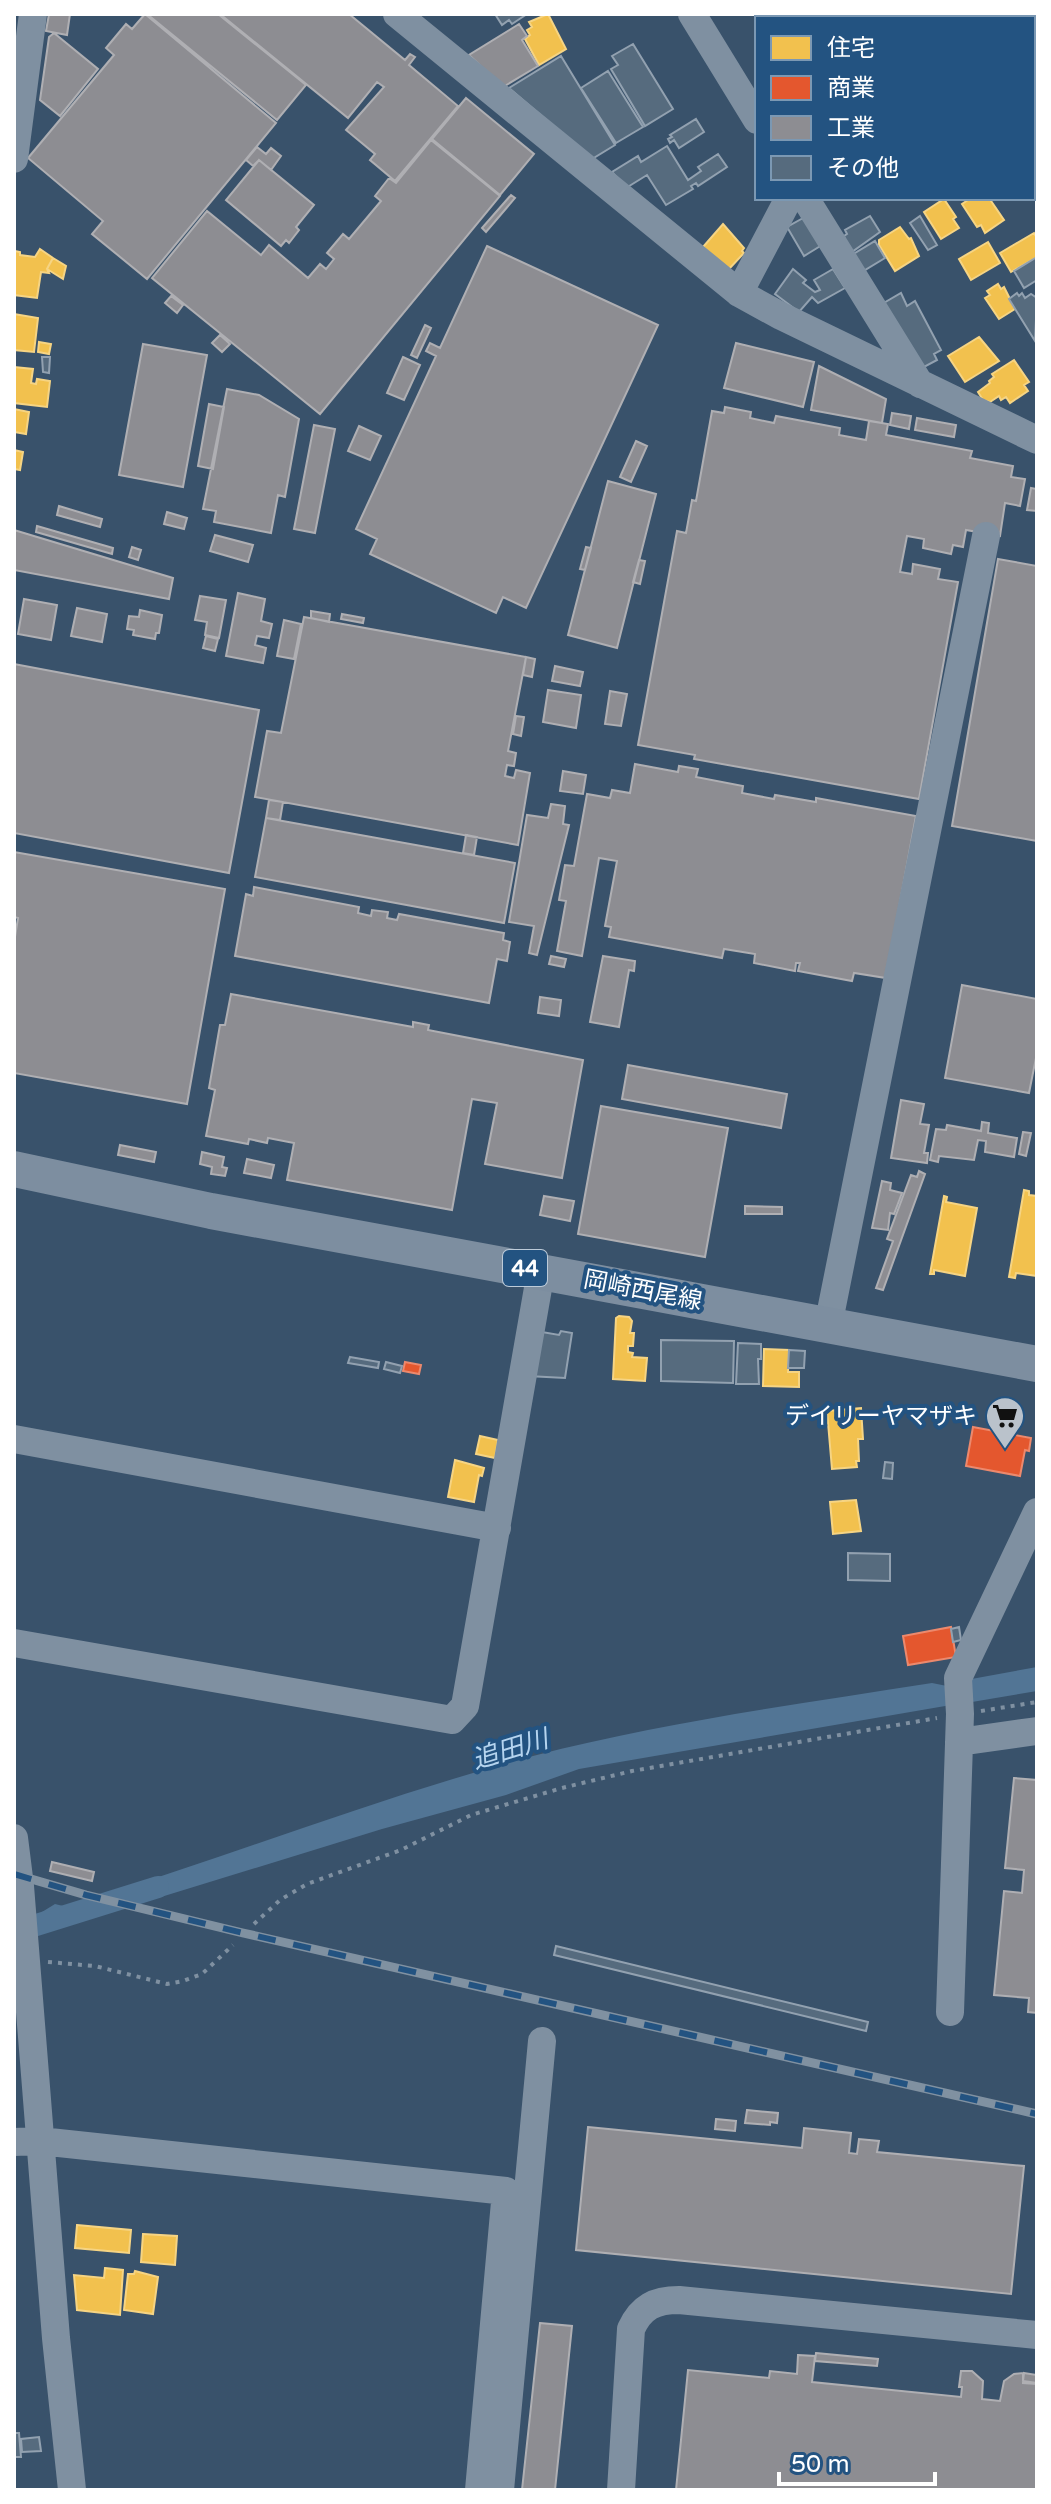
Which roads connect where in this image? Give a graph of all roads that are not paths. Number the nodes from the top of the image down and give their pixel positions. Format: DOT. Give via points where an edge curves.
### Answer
graph roads {
  1 [pos="33,14"];
  2 [pos="397,14"];
  3 [pos="692,14"];
  4 [pos="755,117"];
  5 [pos="14,159"];
  6 [pos="788,200"];
  7 [pos="806,200"];
  8 [pos="739,293"];
  9 [pos="920,384"];
  10 [pos="1037,440"];
  11 [pos="986,536"];
  12 [pos="14,1169"];
  13 [pos="541,1271"];
  14 [pos="828,1326"];
  15 [pos="1037,1364"];
  16 [pos="14,1439"];
  17 [pos="1037,1512"];
  18 [pos="497,1528"];
  19 [pos="14,1643"];
  20 [pos="1037,1731"];
  21 [pos="959,1742"];
  22 [pos="14,1838"];
  23 [pos="19,1908"];
  24 [pos="950,2012"];
  25 [pos="542,2041"];
  26 [pos="27,2141"];
  27 [pos="1037,2335"];
  28 [pos="72,2490"];
  29 [pos="479,2490"];
  30 [pos="500,2490"];
  31 [pos="621,2490"];
  1 -- 5 [label="street"];
  2 -- 8 [label="street"];
  3 -- 4 [label="street"];
  6 -- 8 [label="street"];
  7 -- 9 [label="street"];
  8 -- 9 [label="street"];
  9 -- 10 [label="street"];
  11 -- 14 [label="street"];
  12 -- 13 [label="main road, 岡崎西尾線 / 44"];
  13 -- 14 [label="main road, 岡崎西尾線 / 44"];
  13 -- 18 [label="street"];
  14 -- 15 [label="main road, 岡崎西尾線 / 44"];
  16 -- 18 [label="street"];
  17 -- 21 [label="street" via="958,1678"];
  18 -- 19 [label="street" via="465,1706 452,1720"];
  20 -- 21 [label="street"];
  21 -- 24 [label="street"];
  22 -- 23 [label="street"];
  23 -- 26 [label="street" via="25,1954"];
  25 -- 30 [label="street"];
  26 -- 28 [label="street"];
  26 -- 29 [label="street" via="506,2191"];
  27 -- 31 [label="street" via="679,2300 656,2303 637,2316 631,2329"];
}
